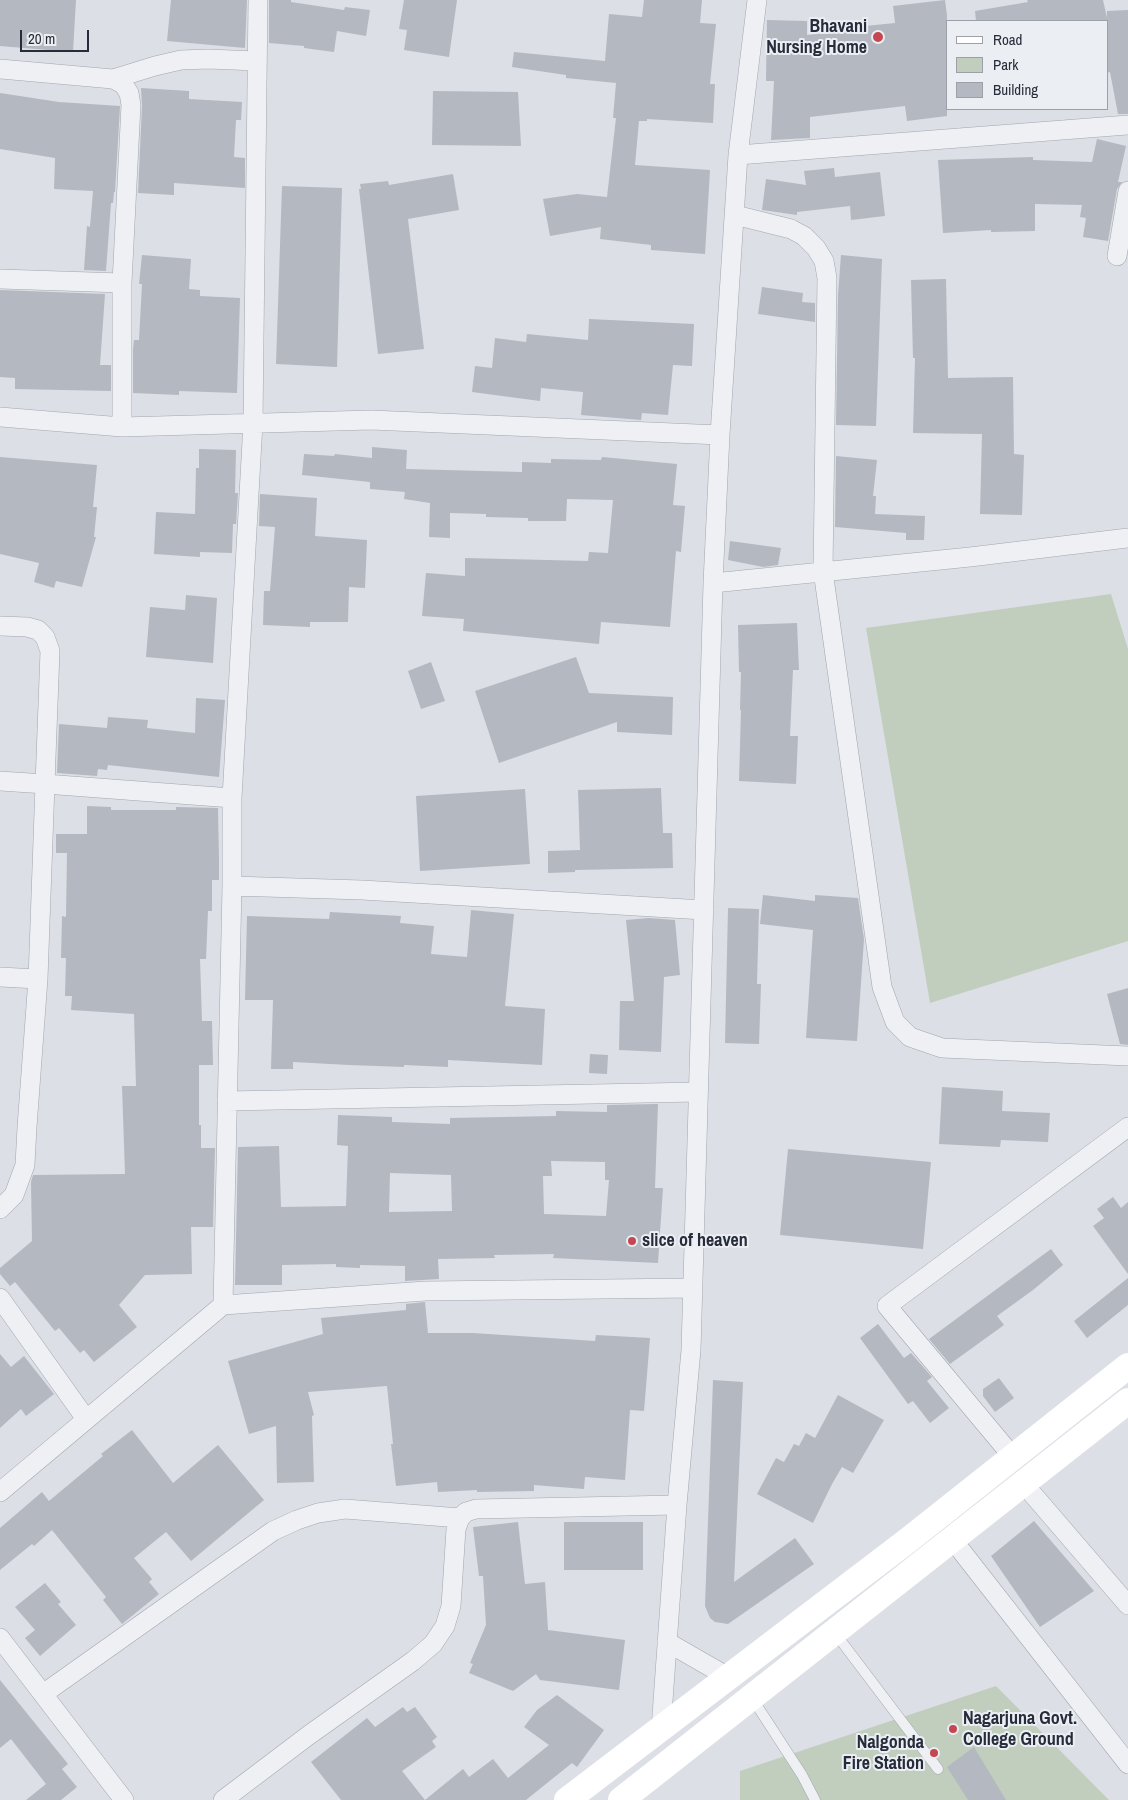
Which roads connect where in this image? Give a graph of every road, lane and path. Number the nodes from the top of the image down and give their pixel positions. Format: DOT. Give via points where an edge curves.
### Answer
graph roads {
  1 [pos="258,0"];
  2 [pos="757,0"];
  3 [pos="257,61"];
  4 [pos="0,69"];
  5 [pos="113,80"];
  6 [pos="1128,125"];
  7 [pos="738,155"];
  8 [pos="1128,191"];
  9 [pos="734,215"];
  10 [pos="1117,256"];
  11 [pos="0,279"];
  12 [pos="122,283"];
  13 [pos="0,417"];
  14 [pos="253,423"];
  15 [pos="122,427"];
  16 [pos="720,435"];
  17 [pos="1128,538"];
  18 [pos="823,571"];
  19 [pos="714,583"];
  20 [pos="0,626"];
  21 [pos="0,781"];
  22 [pos="45,784"];
  23 [pos="232,798"];
  24 [pos="232,886"];
  25 [pos="704,910"];
  26 [pos="0,977"];
  27 [pos="38,979"];
  28 [pos="1128,1056"];
  29 [pos="698,1092"];
  30 [pos="228,1101"];
  31 [pos="1128,1127"];
  32 [pos="0,1210"];
  33 [pos="693,1288"];
  34 [pos="0,1298"];
  35 [pos="223,1304"];
  36 [pos="1128,1366"];
  37 [pos="1128,1401"];
  38 [pos="86,1419"];
  39 [pos="1013,1456"];
  40 [pos="1023,1483"];
  41 [pos="0,1492"];
  42 [pos="677,1505"];
  43 [pos="460,1518"];
  44 [pos="952,1539"];
  45 [pos="1128,1605"];
  46 [pos="834,1632"];
  47 [pos="0,1638"];
  48 [pos="667,1642"];
  49 [pos="728,1677"];
  50 [pos="44,1694"];
  51 [pos="751,1698"];
  52 [pos="661,1729"];
  53 [pos="1128,1764"];
  54 [pos="938,1769"];
  55 [pos="124,1800"];
  56 [pos="223,1800"];
  57 [pos="567,1800"];
  58 [pos="621,1800"];
  59 [pos="815,1800"];
  1 -- 3 [label="street"];
  2 -- 7 [label="street"];
  3 -- 5 [label="street" via="181,60"];
  3 -- 14 [label="street"];
  4 -- 5 [label="street"];
  5 -- 12 [label="street" via="123,84 131,105"];
  6 -- 7 [label="street"];
  7 -- 9 [label="street"];
  8 -- 10 [label="street"];
  9 -- 16 [label="street"];
  9 -- 18 [label="street" via="791,228 816,248 824,261 827,278"];
  11 -- 12 [label="street"];
  12 -- 15 [label="street"];
  13 -- 15 [label="street"];
  14 -- 15 [label="street"];
  14 -- 16 [label="street" via="371,420"];
  14 -- 23 [label="street"];
  16 -- 19 [label="street"];
  17 -- 18 [label="street"];
  18 -- 19 [label="street"];
  18 -- 28 [label="street" via="882,988 895,1022 910,1038 942,1048"];
  19 -- 25 [label="street"];
  20 -- 22 [label="street" via="38,630 45,637 50,651"];
  21 -- 22 [label="street"];
  22 -- 23 [label="street"];
  22 -- 27 [label="street"];
  23 -- 24 [label="street"];
  24 -- 25 [label="street" via="362,890"];
  24 -- 30 [label="street"];
  25 -- 29 [label="street"];
  26 -- 27 [label="street"];
  27 -- 32 [label="street" via="25,1166 14,1195"];
  29 -- 30 [label="street"];
  29 -- 33 [label="street"];
  30 -- 35 [label="street"];
  31 -- 39 [label="street" via="887,1306"];
  33 -- 35 [label="street" via="426,1291"];
  33 -- 42 [label="street" via="691,1350"];
  34 -- 38 [label="street"];
  35 -- 38 [label="street"];
  36 -- 39 [label="main road"];
  37 -- 40 [label="main road"];
  38 -- 41 [label="street"];
  39 -- 49 [label="main road"];
  40 -- 44 [label="main road"];
  40 -- 45 [label="street"];
  42 -- 43 [label="street" via="476,1509"];
  42 -- 48 [label="street"];
  43 -- 50 [label="street" via="345,1509 297,1520 273,1531"];
  43 -- 56 [label="street" via="456,1529 452,1606 434,1644"];
  44 -- 46 [label="main road"];
  44 -- 53 [label="street"];
  46 -- 51 [label="main road"];
  46 -- 54 [label="lane"];
  47 -- 50 [label="street"];
  48 -- 49 [label="street"];
  48 -- 52 [label="street"];
  49 -- 52 [label="main road"];
  50 -- 55 [label="street"];
  51 -- 58 [label="main road"];
  51 -- 59 [label="lane"];
  52 -- 57 [label="main road"];
}
